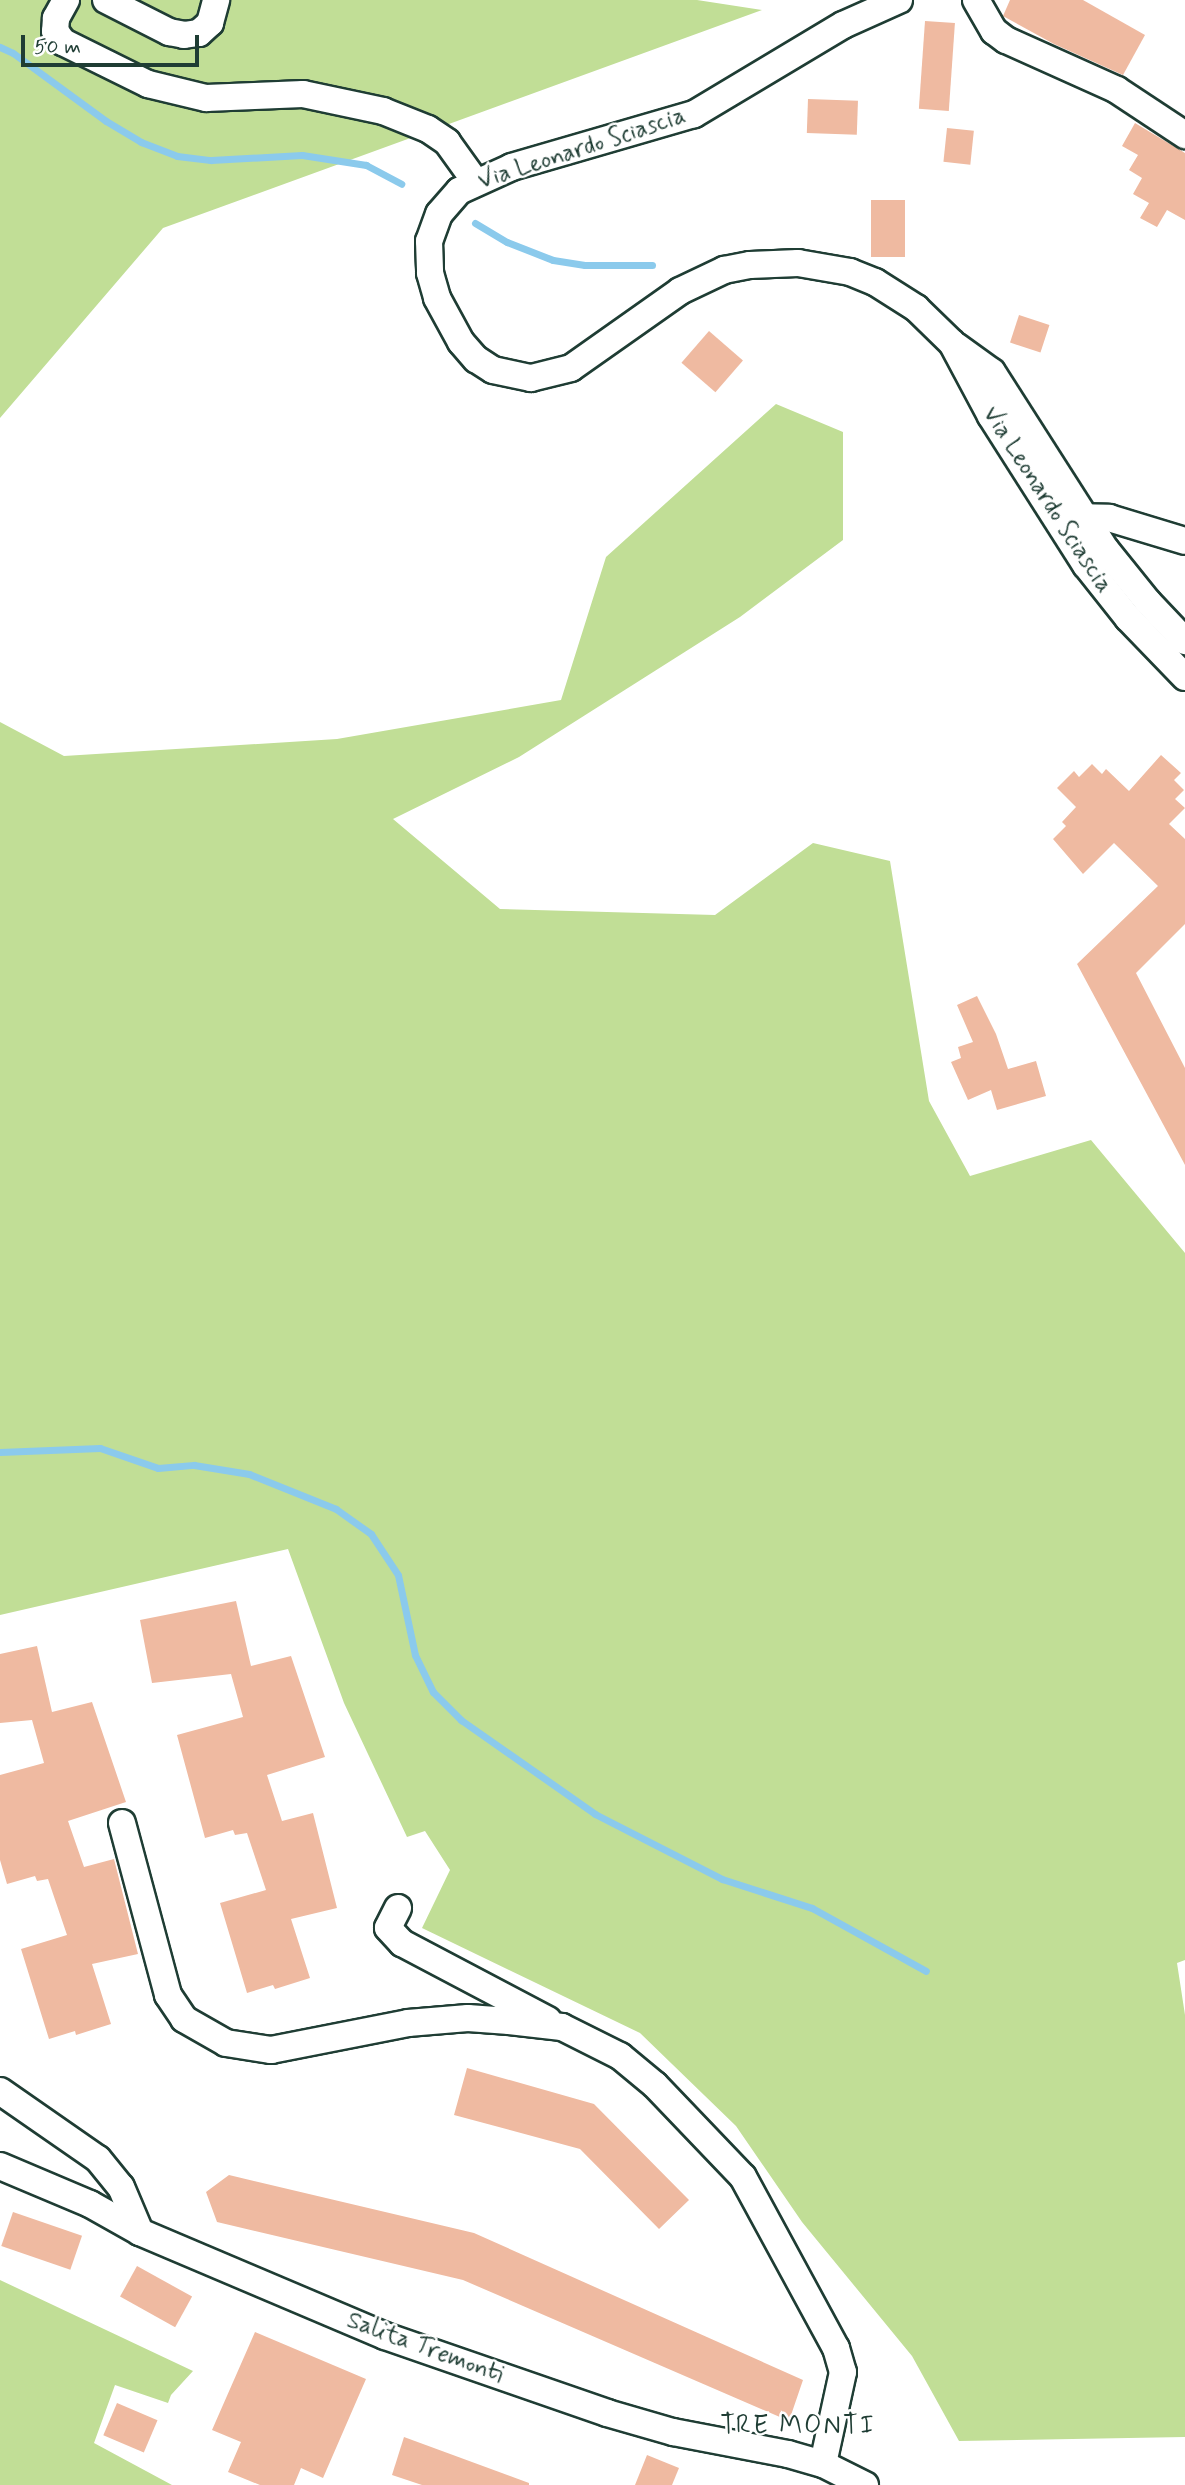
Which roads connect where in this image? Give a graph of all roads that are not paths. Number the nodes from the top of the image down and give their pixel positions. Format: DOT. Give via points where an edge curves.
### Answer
graph roads {
  1 [pos="66,0"];
  2 [pos="106,0"];
  3 [pos="216,0"];
  4 [pos="899,0"];
  5 [pos="976,0"];
  6 [pos="1185,135"];
  7 [pos="475,181"];
  8 [pos="952,343"];
  9 [pos="1083,516"];
  10 [pos="1055,518"];
  11 [pos="1185,541"];
  12 [pos="1185,641"];
  13 [pos="1185,677"];
  14 [pos="122,1822"];
  15 [pos="398,1908"];
  16 [pos="562,2027"];
  17 [pos="0,2091"];
  18 [pos="0,2166"];
  19 [pos="140,2232"];
  20 [pos="823,2464"];
  21 [pos="864,2485"];
  1 -- 7 [label="street" via="55,18 55,31 63,42 148,84 206,98 303,94 383,111 447,142"];
  2 -- 3 [label="street" via="184,35 199,33 210,23"];
  4 -- 7 [label="street, Via Leonardo Sciascia" via="843,24 694,114"];
  5 -- 6 [label="street" via="994,31 1006,40 1117,89"];
  7 -- 8 [label="street, Via Leonardo Sciascia" via="439,214 428,257 437,298 449,322 476,359 493,370 531,378 571,368 702,279 724,270 772,263 825,267 876,282 916,308"];
  8 -- 9 [label="street, Via Leonardo Sciascia" via="992,372"];
  8 -- 10 [label="street, Via Leonardo Sciascia" via="972,385"];
  9 -- 10 [label="street"];
  9 -- 11 [label="street" via="1108,518"];
  9 -- 12 [label="street, Via Leonardo Sciascia" via="1127,578"];
  10 -- 13 [label="street, Via Leonardo Sciascia" via="1106,592"];
  14 -- 16 [label="street" via="168,1995 184,2019 226,2043 271,2050 408,2023 468,2018"];
  15 -- 16 [label="street" via="388,1928 402,1943"];
  16 -- 20 [label="street" via="620,2056 655,2085 743,2177 836,2348 843,2372"];
  17 -- 19 [label="street" via="98,2159 121,2187"];
  18 -- 19 [label="street, Salita Tremonti" via="55,2187"];
  19 -- 20 [label="street, Salita Tremonti" via="385,2336 607,2413"];
  20 -- 21 [label="street, Salita Tremonti"];
}
